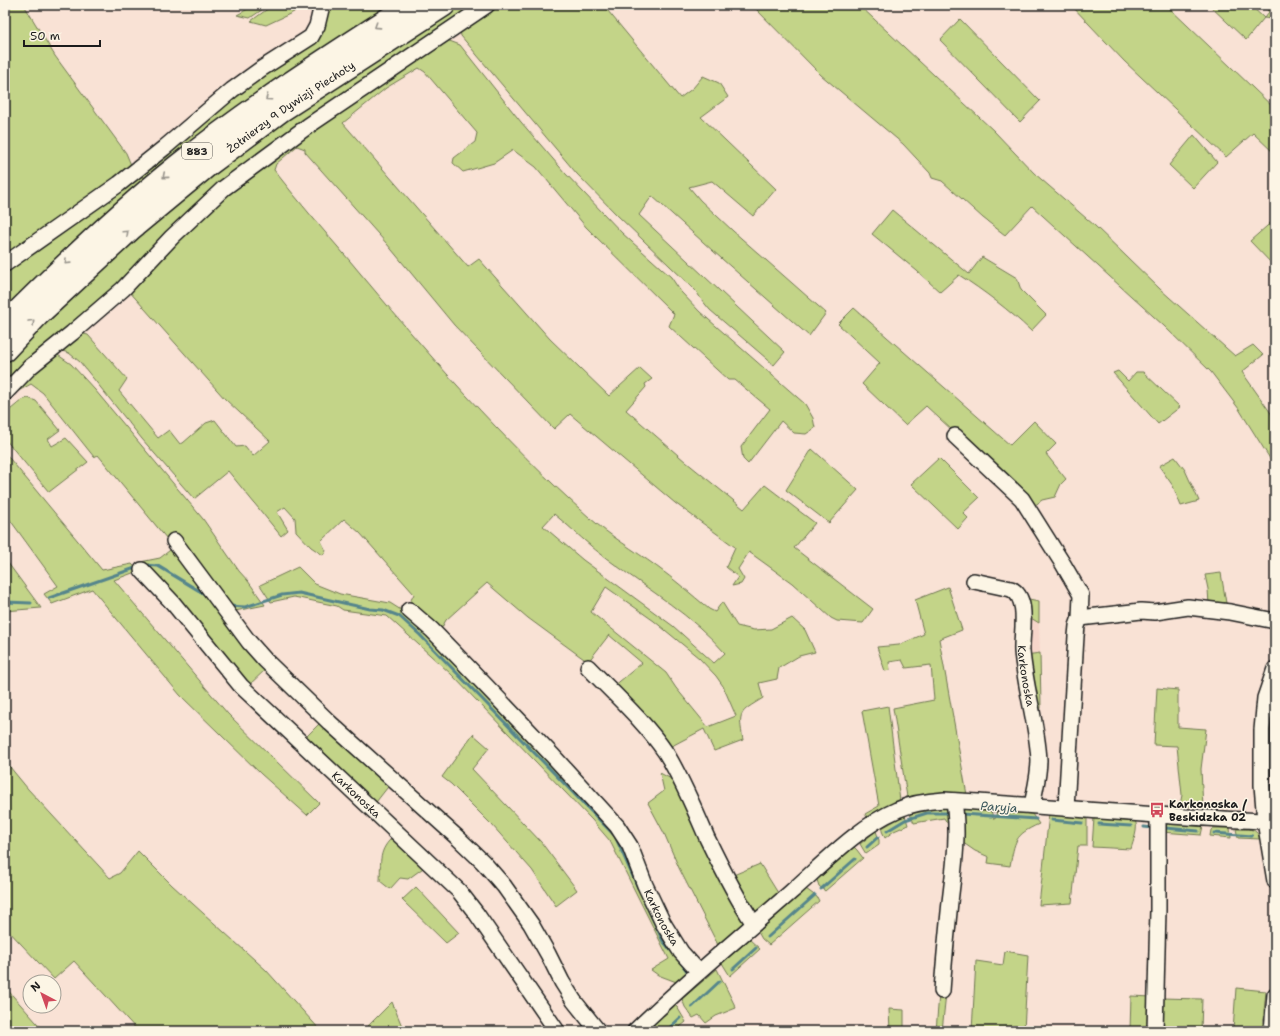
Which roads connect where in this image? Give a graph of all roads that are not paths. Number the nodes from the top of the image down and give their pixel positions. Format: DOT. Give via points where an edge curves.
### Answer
graph roads {
  1 [pos="322,5"];
  2 [pos="410,5"];
  3 [pos="487,5"];
  4 [pos="438,6"];
  5 [pos="5,264"];
  6 [pos="5,324"];
  7 [pos="5,350"];
  8 [pos="5,393"];
  9 [pos="955,436"];
  10 [pos="174,540"];
  11 [pos="142,570"];
  12 [pos="974,582"];
  13 [pos="409,610"];
  14 [pos="1080,618"];
  15 [pos="1275,621"];
  16 [pos="588,667"];
  17 [pos="1275,670"];
  18 [pos="954,800"];
  19 [pos="1032,805"];
  20 [pos="1066,808"];
  21 [pos="1158,815"];
  22 [pos="1265,821"];
  23 [pos="1272,845"];
  24 [pos="1275,881"];
  25 [pos="754,924"];
  26 [pos="699,972"];
  27 [pos="942,991"];
  28 [pos="1275,995"];
  29 [pos="557,1031"];
  30 [pos="598,1031"];
  31 [pos="635,1031"];
  32 [pos="1155,1031"];
  33 [pos="1272,1031"];
  1 -- 5 [label="street" via="317,26 311,37 232,90 119,184"];
  2 -- 6 [label="highway, Żołnierzy 9 Dywizji Piechoty / 883, one-way" via="282,88 176,167 73,256"];
  3 -- 8 [label="street" via="308,126 224,188 172,237 123,289 30,367"];
  7 -- 4 [label="highway, Żołnierzy 9 Dywizji Piechoty / 883, one-way" via="39,314 132,228 207,166 282,110"];
  9 -- 14 [label="street" via="1022,499 1064,564 1081,596"];
  10 -- 30 [label="street" via="264,660 459,839 504,886 531,924 574,1001"];
  11 -- 29 [label="street, Karkonoska" via="173,603 241,686 459,891"];
  12 -- 19 [label="street, Karkonoska" via="1012,589 1020,596 1024,626 1022,651 1038,751 1038,772"];
  13 -- 26 [label="street, Karkonoska" via="468,666 617,826 630,846 663,923 681,952"];
  14 -- 15 [label="street" via="1188,607"];
  14 -- 20 [label="street" via="1076,636"];
  16 -- 25 [label="street" via="633,714 666,754 712,849"];
  17 -- 22 [label="street" via="1264,705 1262,785"];
  18 -- 19 [label="street"];
  18 -- 25 [label="street" via="911,804 878,820 845,845"];
  18 -- 27 [label="street" via="957,821 955,858"];
  19 -- 20 [label="street"];
  20 -- 21 [label="street"];
  21 -- 22 [label="street"];
  21 -- 32 [label="street"];
  22 -- 23 [label="street"];
  23 -- 24 [label="street"];
  25 -- 26 [label="street"];
  26 -- 31 [label="street"];
  28 -- 33 [label="street"];
}
